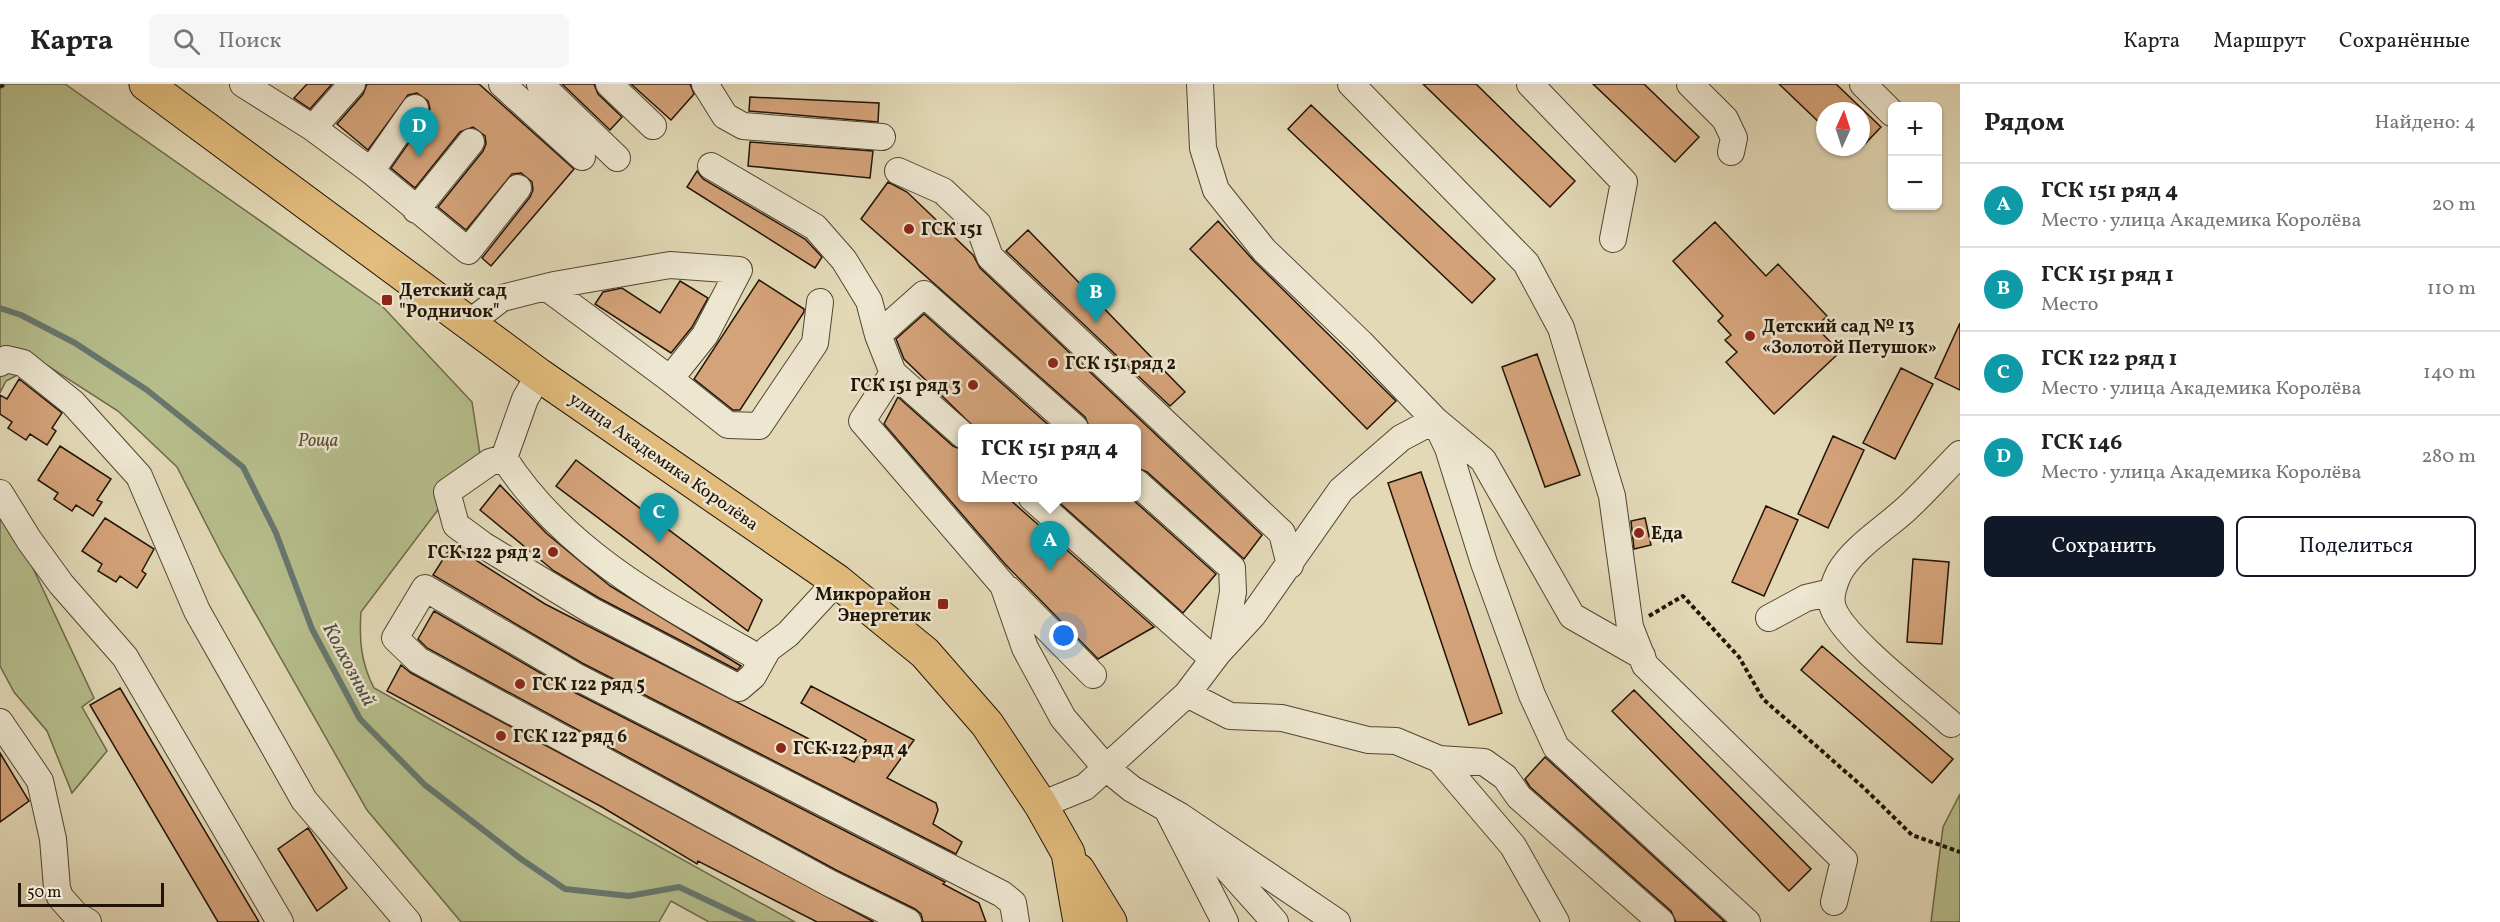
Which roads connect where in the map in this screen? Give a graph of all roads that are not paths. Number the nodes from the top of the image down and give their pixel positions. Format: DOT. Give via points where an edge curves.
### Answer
graph roads {
  1 [pos="146,84"];
  2 [pos="243,84"];
  3 [pos="352,84"];
  4 [pos="502,84"];
  5 [pos="540,84"];
  6 [pos="609,84"];
  7 [pos="1200,84"];
  8 [pos="1351,84"];
  9 [pos="1530,84"];
  10 [pos="1690,84"];
  11 [pos="1863,84"];
  12 [pos="711,86"];
  13 [pos="415,108"];
  14 [pos="1888,108"];
  15 [pos="653,126"];
  16 [pos="313,128"];
  17 [pos="882,137"];
  18 [pos="471,142"];
  19 [pos="1731,152"];
  20 [pos="582,157"];
  21 [pos="617,158"];
  22 [pos="711,166"];
  23 [pos="371,171"];
  24 [pos="898,171"];
  25 [pos="518,188"];
  26 [pos="416,210"];
  27 [pos="1613,239"];
  28 [pos="546,287"];
  29 [pos="820,302"];
  30 [pos="469,323"];
  31 [pos="878,335"];
  32 [pos="0,363"];
  33 [pos="893,373"];
  34 [pos="539,375"];
  35 [pos="670,379"];
  36 [pos="1435,420"];
  37 [pos="1069,424"];
  38 [pos="958,431"];
  39 [pos="1960,454"];
  40 [pos="504,459"];
  41 [pos="1141,487"];
  42 [pos="0,493"];
  43 [pos="1037,502"];
  44 [pos="1290,565"];
  45 [pos="837,581"];
  46 [pos="1003,585"];
  47 [pos="1832,592"];
  48 [pos="1769,618"];
  49 [pos="1218,653"];
  50 [pos="1642,656"];
  51 [pos="761,659"];
  52 [pos="1093,675"];
  53 [pos="1187,694"];
  54 [pos="0,722"];
  55 [pos="1951,724"];
  56 [pos="1439,759"];
  57 [pos="1106,768"];
  58 [pos="1041,805"];
  59 [pos="1173,813"];
  60 [pos="1068,853"];
  61 [pos="1834,902"];
  62 [pos="88,922"];
  63 [pos="280,922"];
  64 [pos="408,922"];
  65 [pos="908,922"];
  66 [pos="1016,922"];
  67 [pos="1080,922"];
  68 [pos="1110,922"];
  69 [pos="1225,922"];
  70 [pos="1275,922"];
  71 [pos="1337,922"];
  72 [pos="1556,922"];
  73 [pos="1661,922"];
  74 [pos="1747,922"];
  1 -- 30 [label="main road, улица Академика Королёва"];
  2 -- 16 [label="street"];
  3 -- 16 [label="street"];
  4 -- 20 [label="street"];
  5 -- 21 [label="street"];
  6 -- 15 [label="street"];
  7 -- 36 [label="street" via="1203,148 1216,190 1264,250"];
  8 -- 50 [label="street" via="1527,263 1562,328 1612,496 1630,627"];
  9 -- 27 [label="street" via="1624,182"];
  10 -- 19 [label="street" via="1725,119 1734,138"];
  11 -- 14 [label="street"];
  12 -- 17 [label="street" via="725,116 742,126"];
  13 -- 23 [label="street"];
  16 -- 23 [label="street"];
  18 -- 26 [label="street"];
  22 -- 31 [label="street" via="815,226 844,260 869,301"];
  23 -- 26 [label="street"];
  24 -- 44 [label="street" via="943,191 978,224 990,257 1282,533"];
  25 -- 26 [label="street" via="468,251"];
  28 -- 30 [label="street" via="502,298"];
  28 -- 35 [label="street"];
  28 -- 35 [label="street" via="670,265 739,270 705,335"];
  29 -- 35 [label="street" via="815,343 759,426 728,425"];
  30 -- 34 [label="main road, улица Академика Королёва"];
  31 -- 33 [label="street"];
  31 -- 37 [label="street" via="924,294"];
  32 -- 64 [label="street" via="6,359 23,363 73,403 140,476 197,611 304,800"];
  33 -- 38 [label="street"];
  33 -- 46 [label="street" via="862,421"];
  34 -- 40 [label="street" via="525,399"];
  34 -- 45 [label="main road, улица Академика Королёва"];
  36 -- 44 [label="street" via="1401,438 1341,490"];
  36 -- 50 [label="street" via="1483,460 1572,616"];
  36 -- 74 [label="street" via="1532,695 1556,747"];
  39 -- 47 [label="street" via="1854,555 1839,573"];
  40 -- 51 [label="street" via="534,499 596,558"];
  40 -- 51 [label="street" via="490,462 447,492 456,525 592,611 739,688 753,676"];
  41 -- 49 [label="street" via="1232,567 1233,592"];
  42 -- 63 [label="street" via="61,584 125,657"];
  43 -- 49 [label="street"];
  44 -- 49 [label="street" via="1254,615"];
  45 -- 51 [label="street"];
  45 -- 58 [label="main road, улица Академика Королёва" via="925,653 987,724"];
  46 -- 52 [label="street"];
  46 -- 57 [label="street" via="1025,648 1063,718"];
  47 -- 48 [label="street" via="1806,598"];
  47 -- 55 [label="street" via="1832,605 1844,626"];
  49 -- 53 [label="street"];
  50 -- 61 [label="street" via="1646,665 1844,860"];
  53 -- 56 [label="street" via="1230,716 1282,718 1368,740 1396,741"];
  53 -- 57 [label="street"];
  54 -- 62 [label="street" via="40,781 60,897"];
  56 -- 72 [label="street" via="1514,846"];
  56 -- 73 [label="street" via="1484,762 1505,777 1519,797"];
  57 -- 58 [label="street" via="1085,787"];
  57 -- 59 [label="street"];
  58 -- 60 [label="main road, улица Академика Королёва"];
  59 -- 69 [label="street"];
  59 -- 70 [label="street"];
  59 -- 71 [label="street"];
  60 -- 67 [label="main road, улица Академика Королёва"];
  60 -- 68 [label="main road"];
  65 -- 66 [label="street" via="418,660 396,638 411,608 425,588 575,676 1002,894 1012,903"];
}
